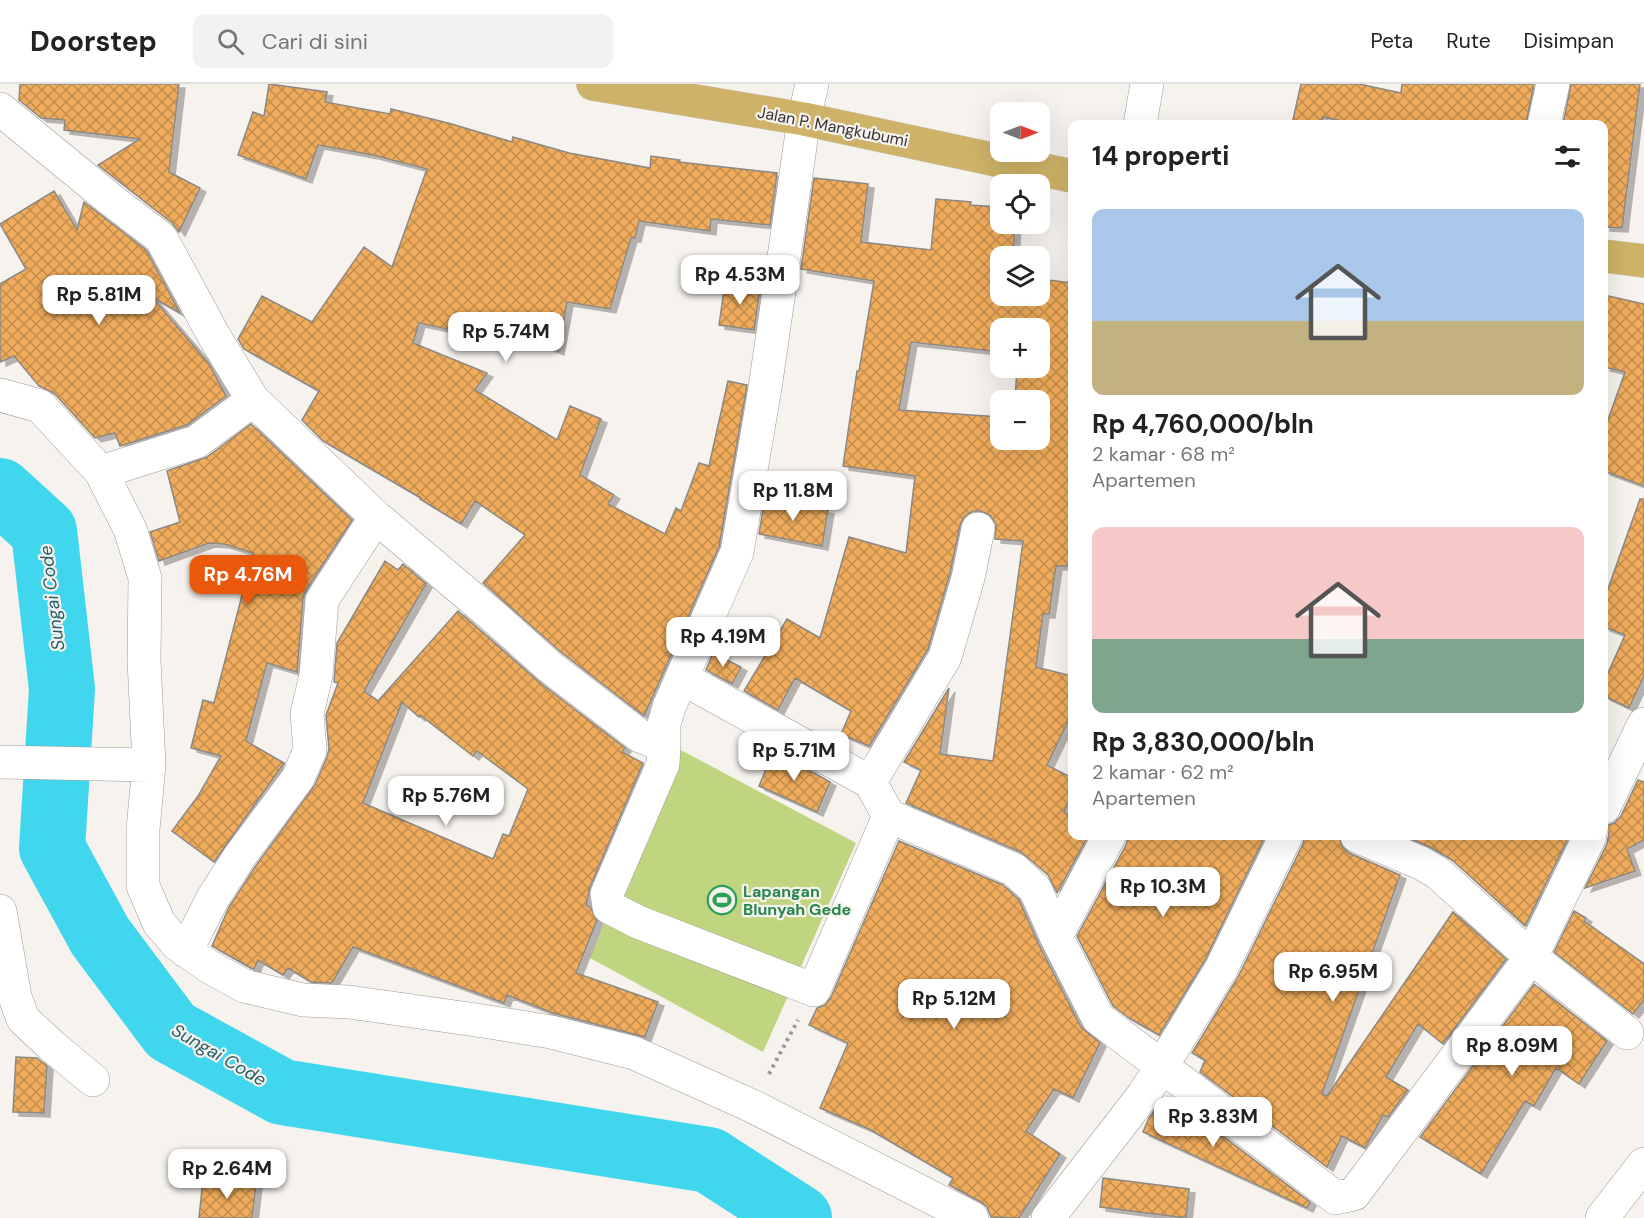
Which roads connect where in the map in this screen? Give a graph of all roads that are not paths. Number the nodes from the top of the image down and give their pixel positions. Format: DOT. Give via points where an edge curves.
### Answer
graph roads {
  1 [pos="593,84"];
  2 [pos="812,84"];
  3 [pos="1147,84"];
  4 [pos="1553,84"];
  5 [pos="0,109"];
  6 [pos="804,119"];
  7 [pos="1141,120"];
  8 [pos="1545,120"];
  9 [pos="1068,175"];
  10 [pos="1608,256"];
  11 [pos="1644,261"];
  12 [pos="0,395"];
  13 [pos="253,400"];
  14 [pos="101,472"];
  15 [pos="376,517"];
  16 [pos="978,529"];
  17 [pos="682,678"];
  18 [pos="1644,724"];
  19 [pos="664,745"];
  20 [pos="7,762"];
  21 [pos="137,765"];
  22 [pos="870,782"];
  23 [pos="1608,799"];
  24 [pos="889,816"];
  25 [pos="1107,840"];
  26 [pos="1284,840"];
  27 [pos="1366,840"];
  28 [pos="1588,840"];
  29 [pos="0,911"];
  30 [pos="1056,936"];
  31 [pos="186,951"];
  32 [pos="1531,957"];
  33 [pos="1627,1033"];
  34 [pos="1162,1066"];
  35 [pos="93,1080"];
  36 [pos="1644,1164"];
  37 [pos="1050,1217"];
  38 [pos="972,1218"];
  39 [pos="1602,1218"];
  1 -- 6 [label="main road, Jalan P. Mangkubumi"];
  2 -- 6 [label="street"];
  3 -- 7 [label="street"];
  4 -- 8 [label="street"];
  5 -- 13 [label="street" via="161,238"];
  6 -- 9 [label="main road, Jalan P. Mangkubumi"];
  6 -- 17 [label="street" via="737,552"];
  10 -- 11 [label="main road"];
  12 -- 14 [label="street" via="40,406"];
  13 -- 14 [label="street" via="196,442"];
  13 -- 15 [label="street"];
  14 -- 21 [label="street" via="130,529 145,578"];
  15 -- 19 [label="street" via="550,668 640,736"];
  15 -- 31 [label="street" via="322,600 316,675 307,714 310,750 298,778 240,856"];
  16 -- 22 [label="street" via="945,657"];
  17 -- 19 [label="street" via="664,724"];
  17 -- 22 [label="street"];
  18 -- 23 [label="street"];
  19 -- 24 [label="street" via="663,764 607,894 609,907 638,922 814,990"];
  20 -- 21 [label="street"];
  21 -- 31 [label="street" via="143,886 159,923"];
  22 -- 24 [label="street"];
  24 -- 30 [label="street" via="1013,869 1035,889"];
  25 -- 30 [label="street"];
  26 -- 34 [label="street" via="1221,969"];
  27 -- 32 [label="street" via="1438,873"];
  28 -- 32 [label="street"];
  29 -- 35 [label="street" via="15,997 23,1019"];
  30 -- 34 [label="street" via="1098,1018"];
  31 -- 38 [label="street" via="244,986 303,1000 349,1002 494,1022 634,1053 752,1106"];
  32 -- 33 [label="street"];
  32 -- 34 [label="street" via="1354,1194 1347,1197 1336,1198"];
  34 -- 37 [label="street"];
  36 -- 39 [label="street"];
}
